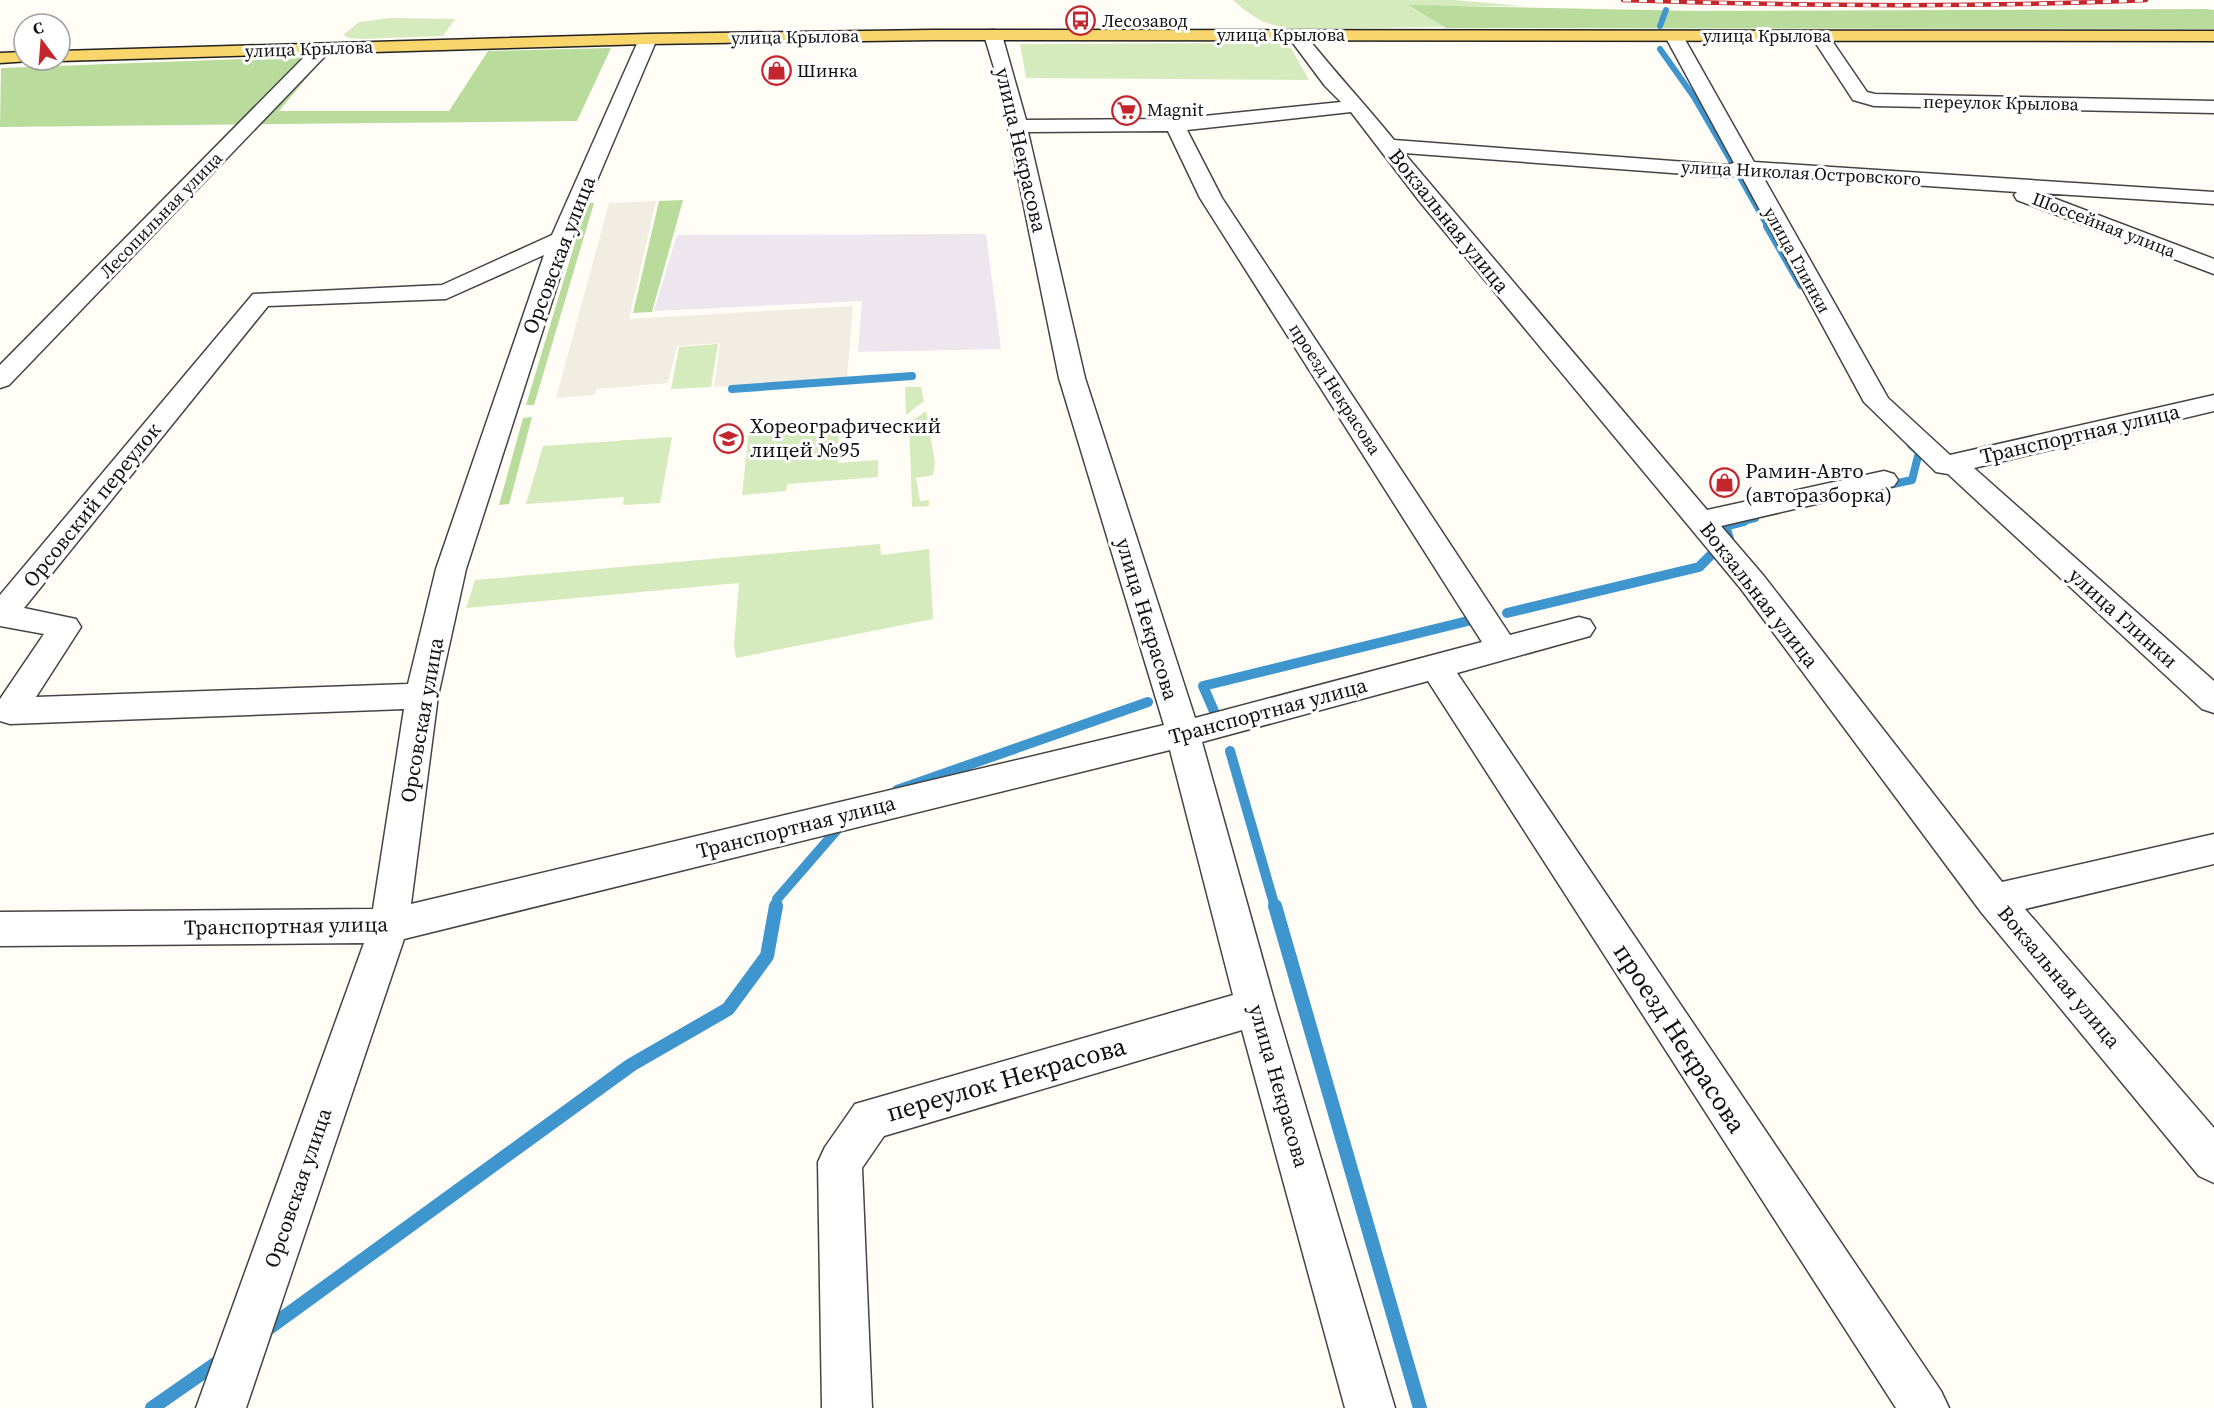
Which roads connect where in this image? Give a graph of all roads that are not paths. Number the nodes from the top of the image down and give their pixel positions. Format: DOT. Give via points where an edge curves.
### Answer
graph roads {
  1 [pos="993,35"];
  2 [pos="1296,35"];
  3 [pos="1674,36"];
  4 [pos="1820,36"];
  5 [pos="2214,36"];
  6 [pos="648,39"];
  7 [pos="322,49"];
  8 [pos="72,56"];
  9 [pos="1356,106"];
  10 [pos="2214,107"];
  11 [pos="1175,125"];
  12 [pos="1018,126"];
  13 [pos="1388,146"];
  14 [pos="1746,168"];
  15 [pos="1994,183"];
  16 [pos="2214,198"];
  17 [pos="561,239"];
  18 [pos="2214,267"];
  19 [pos="0,380"];
  20 [pos="2214,403"];
  21 [pos="1949,464"];
  22 [pos="1884,480"];
  23 [pos="1701,521"];
  24 [pos="1579,628"];
  25 [pos="1503,649"];
  26 [pos="1436,667"];
  27 [pos="422,696"];
  28 [pos="2214,700"];
  29 [pos="1182,734"];
  30 [pos="2214,849"];
  31 [pos="1994,900"];
  32 [pos="389,926"];
  33 [pos="0,929"];
  34 [pos="1256,1007"];
  35 [pos="2214,1161"];
  36 [pos="221,1408"];
  37 [pos="847,1408"];
  38 [pos="1370,1408"];
  39 [pos="1924,1408"];
  1 -- 2 [label="main road, улица Крылова"];
  1 -- 6 [label="main road, улица Крылова"];
  1 -- 12 [label="street, улица Некрасова"];
  2 -- 3 [label="main road, улица Крылова"];
  2 -- 9 [label="street, Вокзальная улица"];
  3 -- 4 [label="main road, улица Крылова"];
  3 -- 14 [label="street, улица Глинки"];
  4 -- 5 [label="main road, улица Крылова"];
  4 -- 10 [label="street, переулок Крылова" via="1860,96 1874,100"];
  6 -- 7 [label="main road, улица Крылова"];
  6 -- 17 [label="street, Орсовская улица"];
  7 -- 8 [label="main road, улица Крылова"];
  7 -- 19 [label="street, Лесопильная улица"];
  9 -- 11 [label="street"];
  9 -- 13 [label="street, Вокзальная улица"];
  11 -- 12 [label="street"];
  11 -- 25 [label="street, проезд Некрасова" via="1211,198"];
  12 -- 29 [label="street, улица Некрасова" via="1072,378"];
  13 -- 14 [label="street, улица Николая Островского" via="1726,171"];
  13 -- 23 [label="street, Вокзальная улица"];
  14 -- 15 [label="street, улица Николая Островского"];
  14 -- 21 [label="street, улица Глинки" via="1877,402"];
  15 -- 16 [label="street, улица Николая Островского"];
  15 -- 18 [label="street, Шоссейная улица"];
  17 -- 27 [label="street, Орсовская улица" via="451,569"];
  17 -- 27 [label="street, Орсовский переулок" via="446,292 261,299 1,615 65,627 10,711"];
  20 -- 21 [label="street, Транспортная улица"];
  21 -- 28 [label="street, улица Глинки"];
  22 -- 23 [label="street"];
  23 -- 31 [label="street, Вокзальная улица" via="1759,591"];
  24 -- 25 [label="street, Транспортная улица"];
  25 -- 26 [label="street, Транспортная улица"];
  26 -- 29 [label="street, Транспортная улица"];
  26 -- 39 [label="street, проезд Некрасова"];
  27 -- 32 [label="street, Орсовская улица"];
  29 -- 32 [label="street, Транспортная улица"];
  29 -- 34 [label="street, улица Некрасова"];
  30 -- 31 [label="street"];
  31 -- 35 [label="street, Вокзальная улица"];
  32 -- 33 [label="street, Транспортная улица"];
  32 -- 36 [label="street, Орсовская улица"];
  34 -- 37 [label="street, переулок Некрасова" via="870,1119 840,1162"];
  34 -- 38 [label="street, улица Некрасова"];
}
